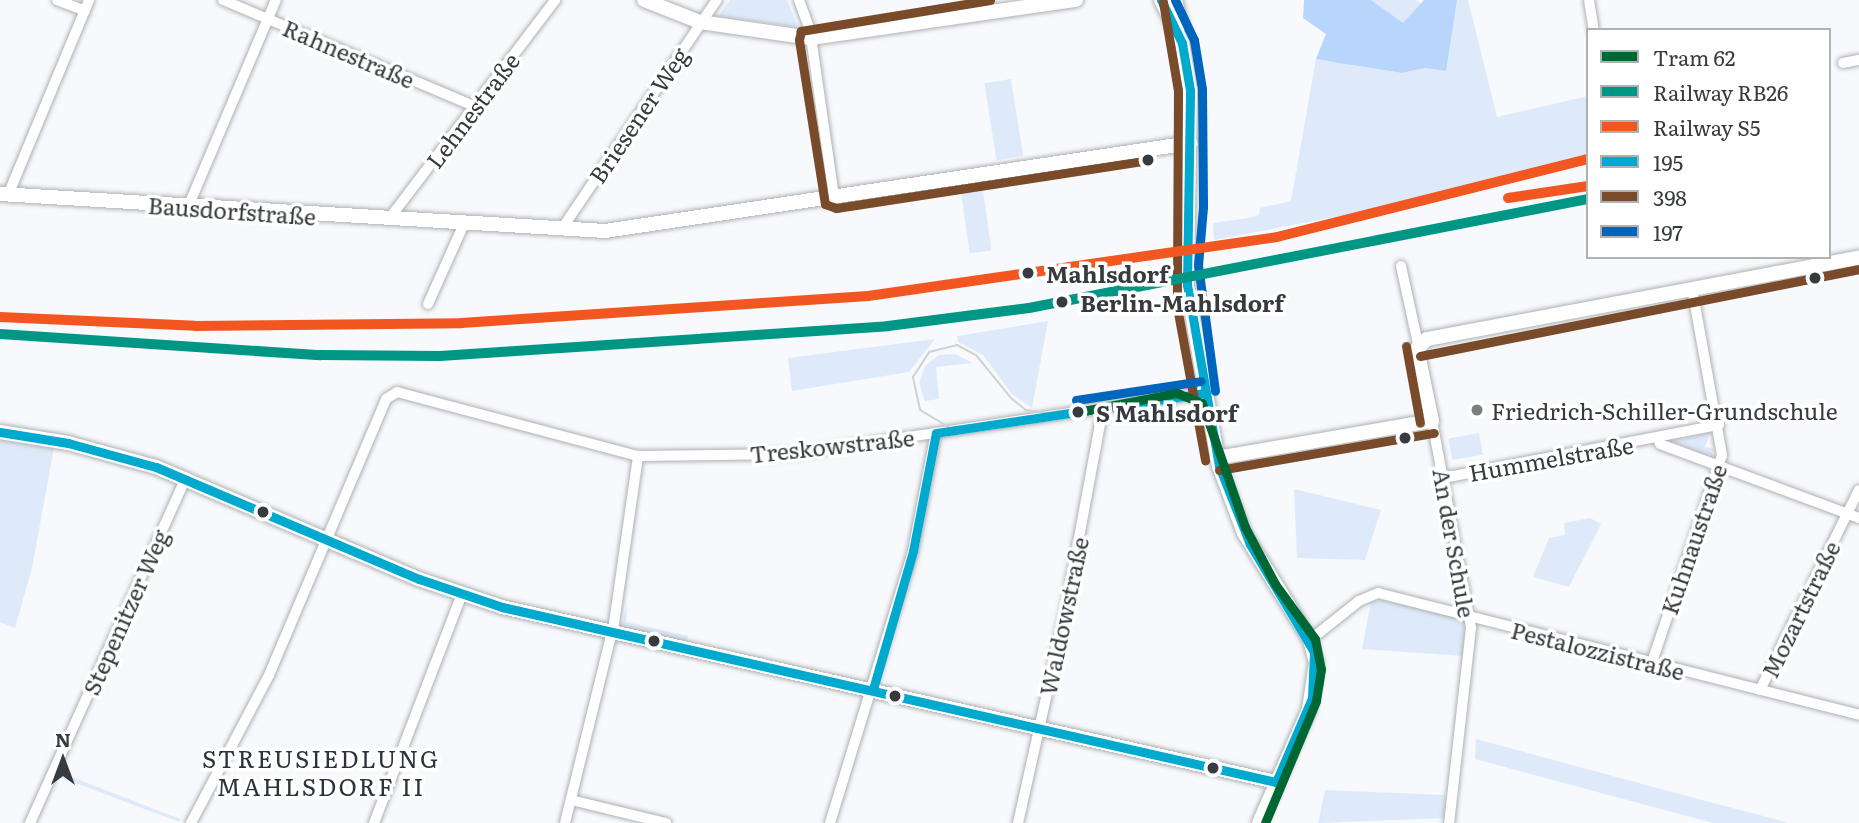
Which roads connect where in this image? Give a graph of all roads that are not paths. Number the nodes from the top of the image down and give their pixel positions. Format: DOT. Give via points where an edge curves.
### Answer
graph roads {
  1 [pos="57,0"];
  2 [pos="89,0"];
  3 [pos="223,0"];
  4 [pos="276,0"];
  5 [pos="555,0"];
  6 [pos="644,0"];
  7 [pos="717,0"];
  8 [pos="799,0"];
  9 [pos="1076,0"];
  10 [pos="1161,0"];
  11 [pos="1175,0"];
  12 [pos="1589,0"];
  13 [pos="988,6"];
  14 [pos="85,11"];
  15 [pos="268,19"];
  16 [pos="700,22"];
  17 [pos="1594,28"];
  18 [pos="811,38"];
  19 [pos="1182,43"];
  20 [pos="1859,60"];
  21 [pos="1843,63"];
  22 [pos="474,106"];
  23 [pos="1190,143"];
  24 [pos="4,195"];
  25 [pos="834,196"];
  26 [pos="188,206"];
  27 [pos="388,219"];
  28 [pos="464,224"];
  29 [pos="561,231"];
  30 [pos="1859,257"];
  31 [pos="1401,266"];
  32 [pos="1692,288"];
  33 [pos="428,304"];
  34 [pos="1418,344"];
  35 [pos="1196,394"];
  36 [pos="1103,408"];
  37 [pos="1432,421"];
  38 [pos="1719,425"];
  39 [pos="0,432"];
  40 [pos="936,433"];
  41 [pos="1658,438"];
  42 [pos="639,456"];
  43 [pos="1217,458"];
  44 [pos="1718,467"];
  45 [pos="186,478"];
  46 [pos="1443,478"];
  47 [pos="1859,490"];
  48 [pos="1848,514"];
  49 [pos="1859,519"];
  50 [pos="327,539"];
  51 [pos="462,594"];
  52 [pos="1470,614"];
  53 [pos="612,632"];
  54 [pos="1310,640"];
  55 [pos="1651,665"];
  56 [pos="873,689"];
  57 [pos="1760,690"];
  58 [pos="1859,715"];
  59 [pos="1040,727"];
  60 [pos="1276,782"];
  61 [pos="571,800"];
  62 [pos="30,823"];
  63 [pos="191,823"];
  64 [pos="374,823"];
  65 [pos="565,823"];
  66 [pos="666,823"];
  67 [pos="830,823"];
  68 [pos="1018,823"];
  69 [pos="1259,823"];
  70 [pos="1449,823"];
  1 -- 14 [label="street"];
  2 -- 14 [label="street"];
  3 -- 15 [label="street, Rahnestraße"];
  4 -- 15 [label="street"];
  5 -- 22 [label="street, Lehnestraße"];
  6 -- 16 [label="street"];
  7 -- 16 [label="street, Briesener Weg"];
  8 -- 18 [label="street"];
  9 -- 13 [label="street"];
  10 -- 19 [label="street"];
  11 -- 19 [label="street"];
  12 -- 17 [label="street"];
  13 -- 18 [label="street"];
  14 -- 24 [label="street"];
  15 -- 22 [label="street, Rahnestraße"];
  15 -- 26 [label="street"];
  16 -- 18 [label="street"];
  16 -- 29 [label="street, Briesener Weg"];
  18 -- 25 [label="street"];
  19 -- 23 [label="street" via="1190,90"];
  20 -- 21 [label="street"];
  22 -- 27 [label="street, Lehnestraße"];
  23 -- 25 [label="street, Bausdorfstraße"];
  23 -- 35 [label="street" via="1186,265"];
  24 -- 26 [label="street, Bausdorfstraße"];
  25 -- 29 [label="street, Bausdorfstraße" via="606,231"];
  26 -- 27 [label="street, Bausdorfstraße"];
  27 -- 28 [label="street, Bausdorfstraße"];
  28 -- 29 [label="street, Bausdorfstraße"];
  28 -- 33 [label="street"];
  30 -- 32 [label="street"];
  31 -- 34 [label="street, An der Schule"];
  32 -- 34 [label="street"];
  32 -- 38 [label="street, Kuhnaustraße"];
  34 -- 37 [label="street, An der Schule"];
  35 -- 36 [label="street, Treskowstraße"];
  35 -- 43 [label="street"];
  36 -- 40 [label="street, Treskowstraße"];
  36 -- 59 [label="street, Waldowstraße"];
  37 -- 43 [label="street"];
  37 -- 46 [label="street, An der Schule"];
  38 -- 41 [label="street, Hummelstraße"];
  38 -- 44 [label="street, Kuhnaustraße" via="1722,455"];
  39 -- 45 [label="street" via="81,446"];
  40 -- 42 [label="street, Treskowstraße" via="795,454"];
  40 -- 56 [label="street" via="913,551"];
  41 -- 44 [label="street, Hummelstraße" via="1660,444"];
  41 -- 46 [label="street, Hummelstraße"];
  42 -- 50 [label="street, Treskowstraße" via="404,391 386,399"];
  42 -- 53 [label="street" via="629,547"];
  43 -- 54 [label="street" via="1250,544"];
  44 -- 48 [label="street, Hummelstraße"];
  44 -- 55 [label="street, Kuhnaustraße"];
  45 -- 50 [label="street"];
  45 -- 62 [label="street, Stepenitzer Weg"];
  46 -- 52 [label="street, An der Schule"];
  47 -- 48 [label="street, Mozartstraße"];
  48 -- 49 [label="street, Hummelstraße"];
  48 -- 57 [label="street, Mozartstraße"];
  50 -- 51 [label="street"];
  50 -- 63 [label="street" via="269,675"];
  51 -- 53 [label="street"];
  51 -- 64 [label="street"];
  52 -- 54 [label="street, Pestalozzistraße" via="1378,593 1359,601"];
  52 -- 55 [label="street, Pestalozzistraße"];
  52 -- 70 [label="street, An der Schule" via="1467,692"];
  53 -- 56 [label="street"];
  53 -- 61 [label="street"];
  54 -- 60 [label="street" via="1315,663 1312,698"];
  55 -- 57 [label="street, Pestalozzistraße"];
  56 -- 59 [label="street"];
  56 -- 67 [label="street"];
  57 -- 58 [label="street, Pestalozzistraße"];
  59 -- 60 [label="street"];
  59 -- 68 [label="street, Waldowstraße"];
  60 -- 69 [label="street"];
  61 -- 65 [label="street"];
  61 -- 66 [label="street"];
}
